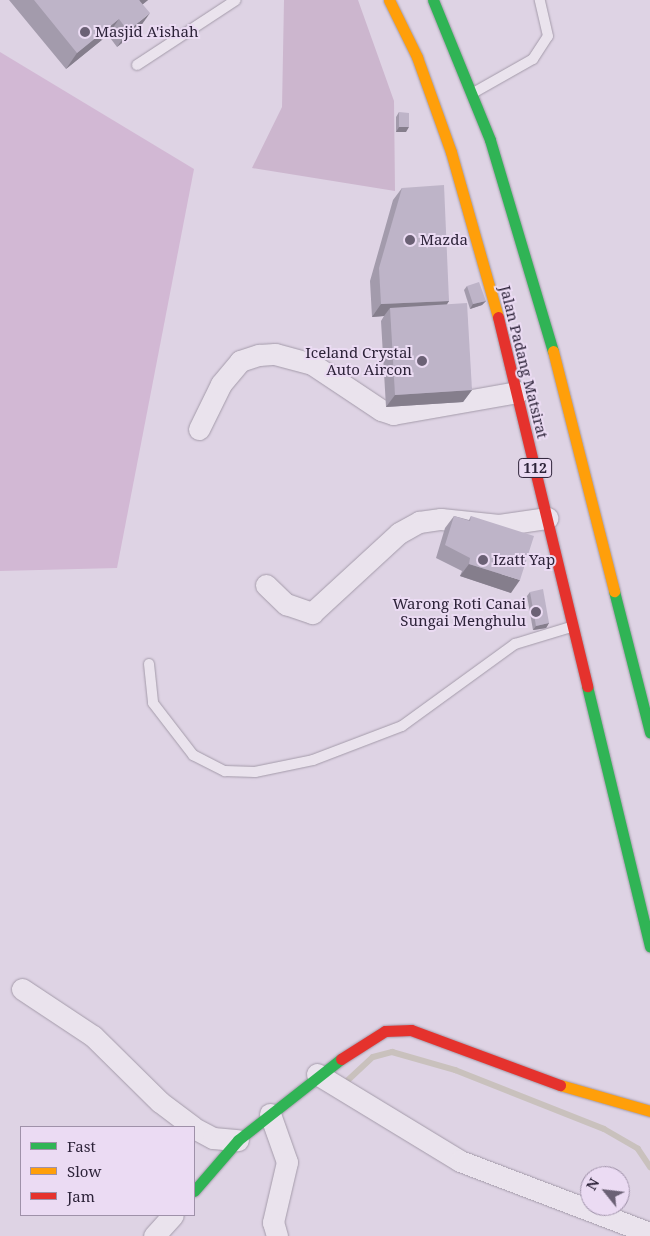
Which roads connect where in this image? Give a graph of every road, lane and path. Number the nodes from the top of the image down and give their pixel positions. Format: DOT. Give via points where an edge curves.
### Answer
graph roads {
  1 [pos="236,0"];
  2 [pos="389,0"];
  3 [pos="434,0"];
  4 [pos="540,0"];
  5 [pos="137,65"];
  6 [pos="472,94"];
  7 [pos="518,392"];
  8 [pos="199,429"];
  9 [pos="547,518"];
  10 [pos="266,585"];
  11 [pos="572,627"];
  12 [pos="149,664"];
  13 [pos="646,704"];
  14 [pos="650,732"];
  15 [pos="650,882"];
  16 [pos="634,889"];
  17 [pos="650,946"];
  18 [pos="22,989"];
  19 [pos="317,1074"];
  20 [pos="650,1110"];
  21 [pos="270,1114"];
  22 [pos="190,1126"];
  23 [pos="195,1129"];
  24 [pos="238,1140"];
  25 [pos="195,1190"];
  26 [pos="172,1216"];
  27 [pos="650,1233"];
  28 [pos="154,1236"];
  29 [pos="277,1236"];
  1 -- 5 [label="lane"];
  2 -- 7 [label="main road, Jalan Padang Matsirat / 112" via="417,57 451,152"];
  3 -- 6 [label="main road, Jalan Padang Matsirat"];
  4 -- 6 [label="lane" via="548,36 534,59"];
  6 -- 13 [label="main road, Jalan Padang Matsirat" via="556,360"];
  7 -- 8 [label="street" via="393,414 381,410 312,364 275,354 259,355 240,361 221,384"];
  7 -- 9 [label="main road, Jalan Padang Matsirat / 112"];
  9 -- 10 [label="street" via="499,526 441,519 419,522 399,533 312,613 286,604"];
  9 -- 11 [label="main road, Jalan Padang Matsirat / 112"];
  11 -- 12 [label="lane" via="515,644 402,726 313,760 255,772 225,771 193,755 153,702"];
  11 -- 16 [label="main road, Jalan Padang Matsirat / 112"];
  13 -- 14 [label="main road, Jalan Padang Matsirat"];
  15 -- 16 [label="main road"];
  16 -- 17 [label="main road, Jalan Padang Matsirat / 112"];
  18 -- 22 [label="street" via="93,1036 160,1102"];
  19 -- 20 [label="main road" via="373,1036 411,1030 598,1099"];
  19 -- 21 [label="main road"];
  19 -- 27 [label="street" via="460,1161"];
  21 -- 24 [label="main road"];
  21 -- 29 [label="street" via="287,1162 273,1222"];
  23 -- 24 [label="street" via="213,1138"];
  24 -- 25 [label="main road"];
  26 -- 28 [label="street"];
}
